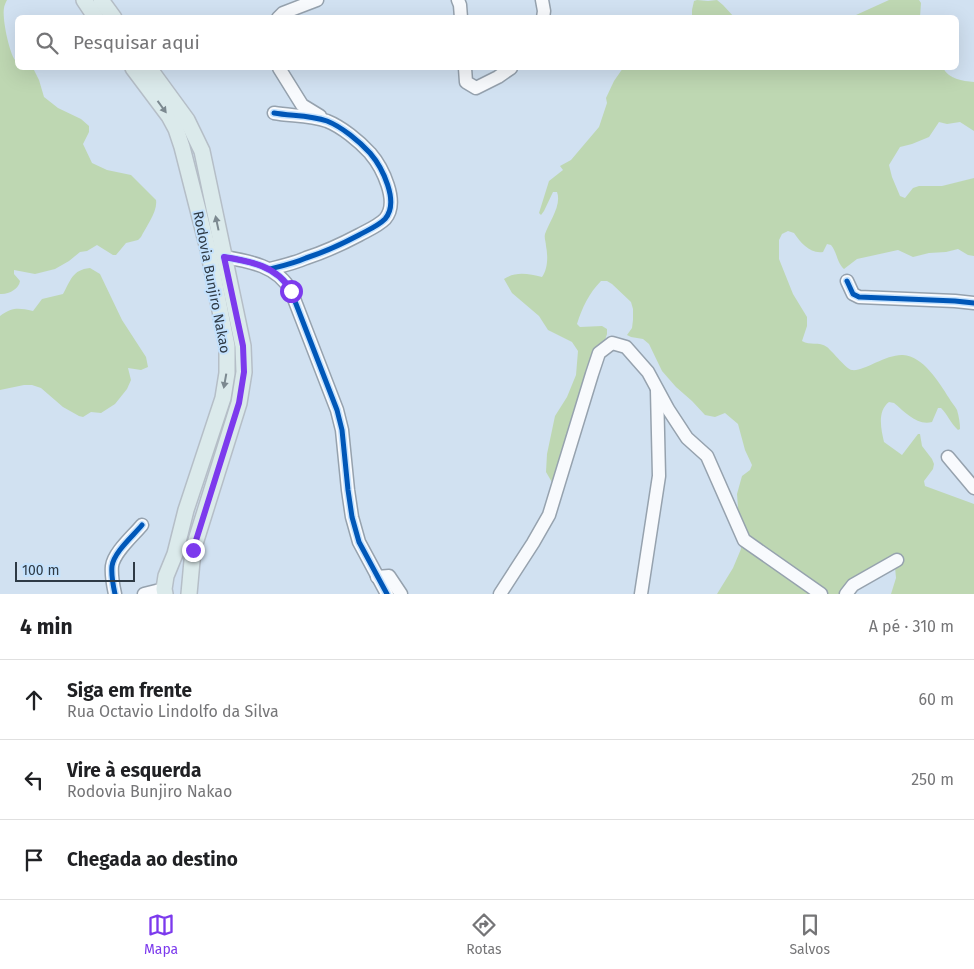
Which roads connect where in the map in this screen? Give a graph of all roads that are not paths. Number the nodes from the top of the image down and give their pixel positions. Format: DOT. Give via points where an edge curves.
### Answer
graph roads {
  1 [pos="84,0"];
  2 [pos="101,0"];
  3 [pos="317,0"];
  4 [pos="458,0"];
  5 [pos="542,0"];
  6 [pos="94,15"];
  7 [pos="112,15"];
  8 [pos="281,15"];
  9 [pos="461,15"];
  10 [pos="543,15"];
  11 [pos="134,70"];
  12 [pos="150,70"];
  13 [pos="280,70"];
  14 [pos="465,70"];
  15 [pos="508,70"];
  16 [pos="274,113"];
  17 [pos="328,121"];
  18 [pos="224,257"];
  19 [pos="270,269"];
  20 [pos="847,281"];
  21 [pos="974,303"];
  22 [pos="657,389"];
  23 [pos="948,457"];
  24 [pos="974,488"];
  25 [pos="142,525"];
  26 [pos="897,560"];
  27 [pos="377,577"];
  28 [pos="164,592"];
  29 [pos="115,594"];
  30 [pos="144,594"];
  31 [pos="189,594"];
  32 [pos="387,594"];
  33 [pos="401,594"];
  34 [pos="500,594"];
  35 [pos="640,594"];
  36 [pos="822,594"];
  37 [pos="846,594"];
  1 -- 6 [label="main road"];
  2 -- 7 [label="main road"];
  3 -- 8 [label="street"];
  4 -- 9 [label="street"];
  5 -- 10 [label="street"];
  11 -- 28 [label="main road, Rodovia Bunjiro Nakao, one-way" via="176,129 208,249 227,346 227,373 222,398 166,576"];
  18 -- 12 [label="main road, Rodovia Bunjiro Nakao, one-way" via="202,151 187,120"];
  13 -- 17 [label="street" via="302,105"];
  14 -- 15 [label="street" via="466,82 476,88"];
  16 -- 17 [label="street"];
  17 -- 19 [label="street" via="371,154 386,179 391,210 377,226 335,247"];
  18 -- 19 [label="street"];
  18 -- 31 [label="main road, Rodovia Bunjiro Nakao" via="243,346 244,372 239,403 193,550"];
  19 -- 27 [label="street" via="287,283 325,375 342,430 352,517 359,542"];
  20 -- 21 [label="street" via="853,294 859,297"];
  22 -- 34 [label="street" via="648,372 626,347 612,343 599,353 549,515"];
  22 -- 35 [label="street" via="659,476"];
  22 -- 36 [label="street" via="686,438 707,456 744,540"];
  23 -- 24 [label="street"];
  25 -- 29 [label="street" via="112,564"];
  26 -- 37 [label="street" via="853,585"];
  27 -- 32 [label="street"];
  27 -- 33 [label="street" via="389,576"];
  28 -- 30 [label="street"];
}
